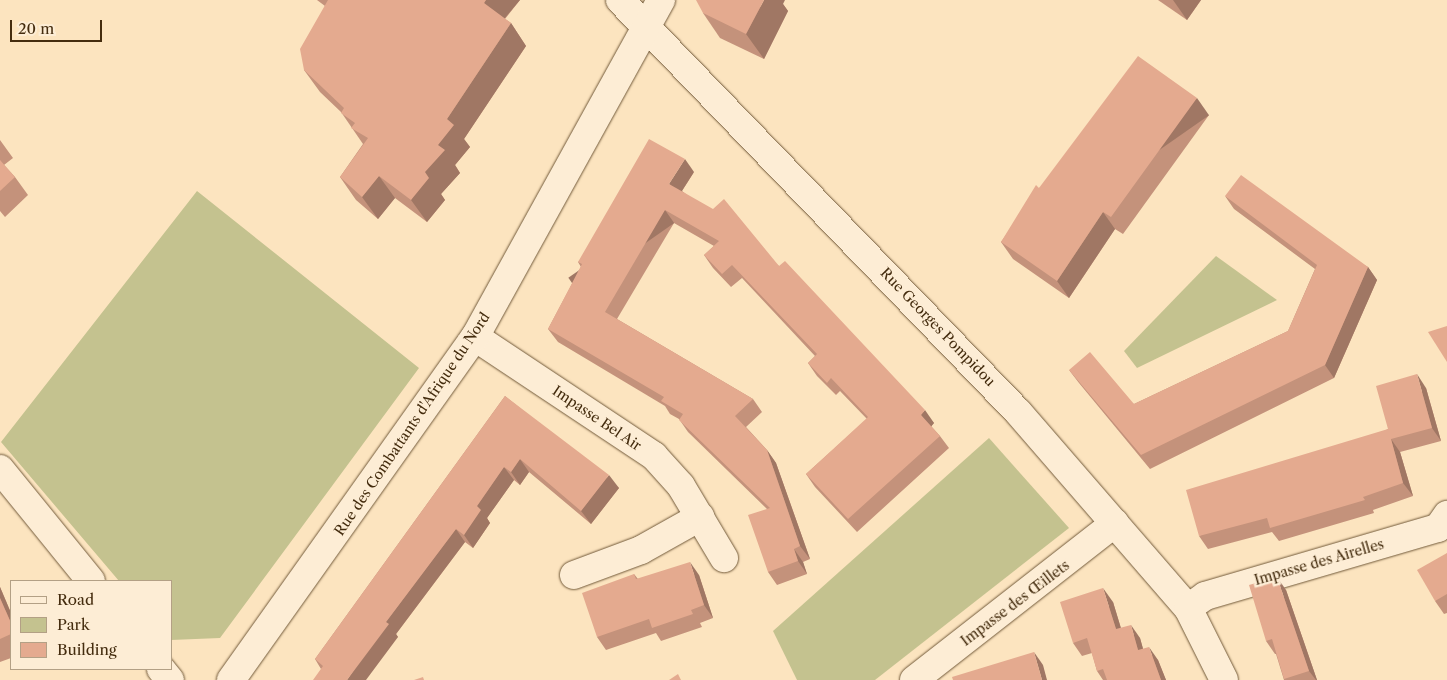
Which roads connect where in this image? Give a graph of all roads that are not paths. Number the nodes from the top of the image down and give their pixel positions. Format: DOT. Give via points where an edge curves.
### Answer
graph roads {
  1 [pos="620,0"];
  2 [pos="661,0"];
  3 [pos="646,27"];
  4 [pos="475,337"];
  5 [pos="0,469"];
  6 [pos="1447,515"];
  7 [pos="700,517"];
  8 [pos="1115,523"];
  9 [pos="724,558"];
  10 [pos="574,575"];
  11 [pos="89,580"];
  12 [pos="1188,608"];
  13 [pos="162,670"];
  14 [pos="170,680"];
  15 [pos="232,680"];
  16 [pos="914,680"];
  17 [pos="1224,680"];
  1 -- 3 [label="street, Rue Georges Pompidou"];
  2 -- 3 [label="street, Rue des Combattants d'Afrique du Nord"];
  3 -- 4 [label="street, Rue des Combattants d'Afrique du Nord"];
  3 -- 8 [label="street, Rue Georges Pompidou" via="931,319"];
  4 -- 7 [label="street, Impasse Bel Air" via="654,456"];
  4 -- 15 [label="street, Rue des Combattants d'Afrique du Nord"];
  5 -- 11 [label="street"];
  6 -- 12 [label="street, Impasse des Airelles" via="1438,528 1205,596"];
  7 -- 9 [label="street, Impasse Bel Air"];
  7 -- 10 [label="street" via="641,550"];
  8 -- 12 [label="street, Rue Georges Pompidou"];
  8 -- 16 [label="street, Impasse des Œillets"];
  12 -- 17 [label="street, Rue Georges Pompidou"];
  13 -- 14 [label="street"];
}
